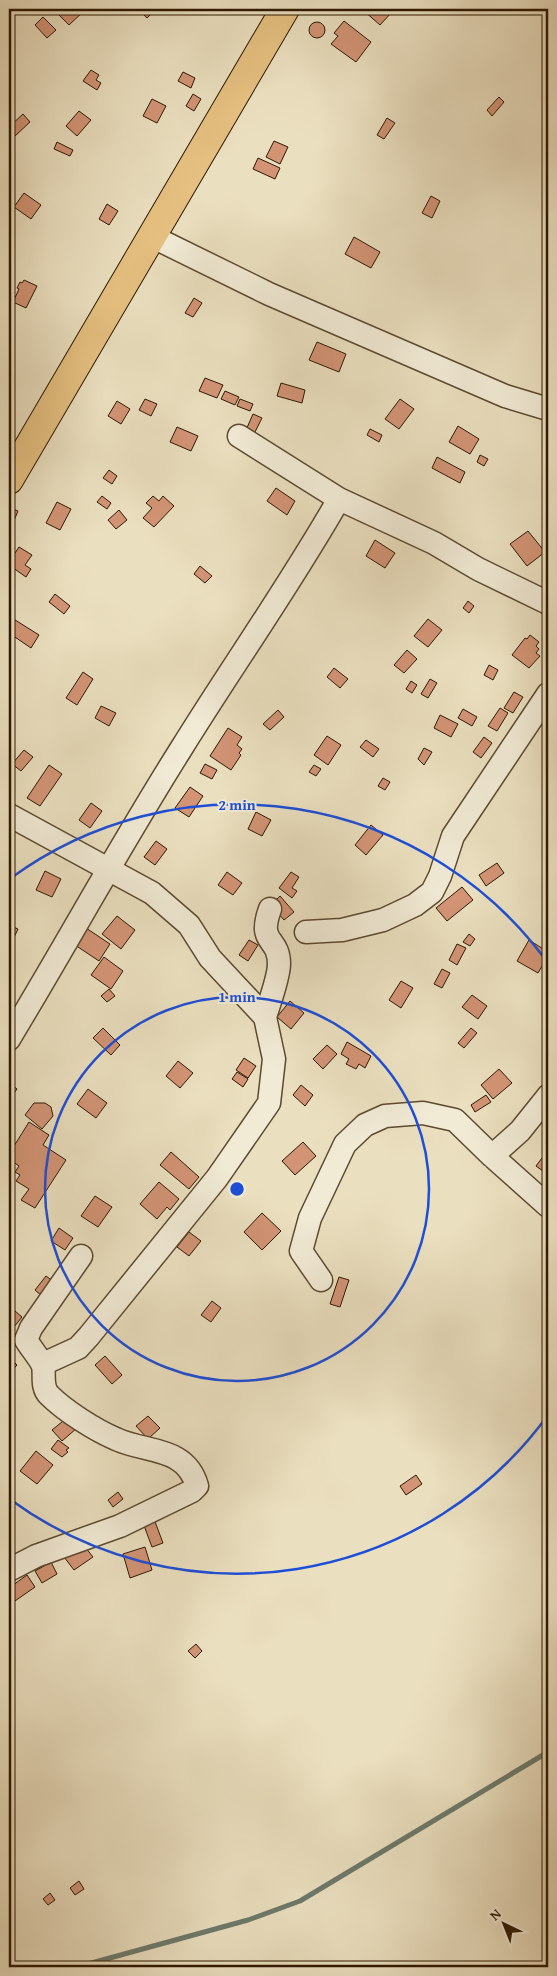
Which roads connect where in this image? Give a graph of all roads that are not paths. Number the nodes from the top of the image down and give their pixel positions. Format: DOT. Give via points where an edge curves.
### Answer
graph roads {
  1 [pos="285,9"];
  2 [pos="152,236"];
  3 [pos="548,409"];
  4 [pos="239,436"];
  5 [pos="9,480"];
  6 [pos="339,499"];
  7 [pos="548,603"];
  8 [pos="548,694"];
  9 [pos="9,815"];
  10 [pos="109,871"];
  11 [pos="270,909"];
  12 [pos="306,932"];
  13 [pos="265,1017"];
  14 [pos="9,1039"];
  15 [pos="548,1096"];
  16 [pos="492,1156"];
  17 [pos="548,1206"];
  18 [pos="82,1256"];
  19 [pos="321,1280"];
  20 [pos="42,1364"];
  21 [pos="9,1570"];
  1 -- 2 [label="main road"];
  2 -- 3 [label="street" via="278,298 505,396"];
  2 -- 5 [label="main road"];
  4 -- 6 [label="street"];
  6 -- 7 [label="street" via="434,543 478,569"];
  6 -- 10 [label="street" via="307,556 161,780"];
  8 -- 12 [label="street" via="453,836 432,892 415,905 383,920 342,930"];
  9 -- 10 [label="street"];
  10 -- 13 [label="street" via="152,893 170,907 189,925 210,958"];
  10 -- 14 [label="street"];
  11 -- 13 [label="street" via="264,926 267,937 277,950 280,965"];
  13 -- 20 [label="street" via="274,1059 269,1103 217,1178 89,1336 78,1348"];
  15 -- 16 [label="street" via="520,1131"];
  16 -- 17 [label="street"];
  16 -- 19 [label="street" via="455,1120 423,1113 385,1116 364,1125 345,1144 310,1218 300,1251"];
  18 -- 20 [label="street" via="26,1340"];
  20 -- 21 [label="street" via="47,1393 58,1404 117,1440 171,1455 186,1464 197,1486 120,1526 36,1556"];
}
